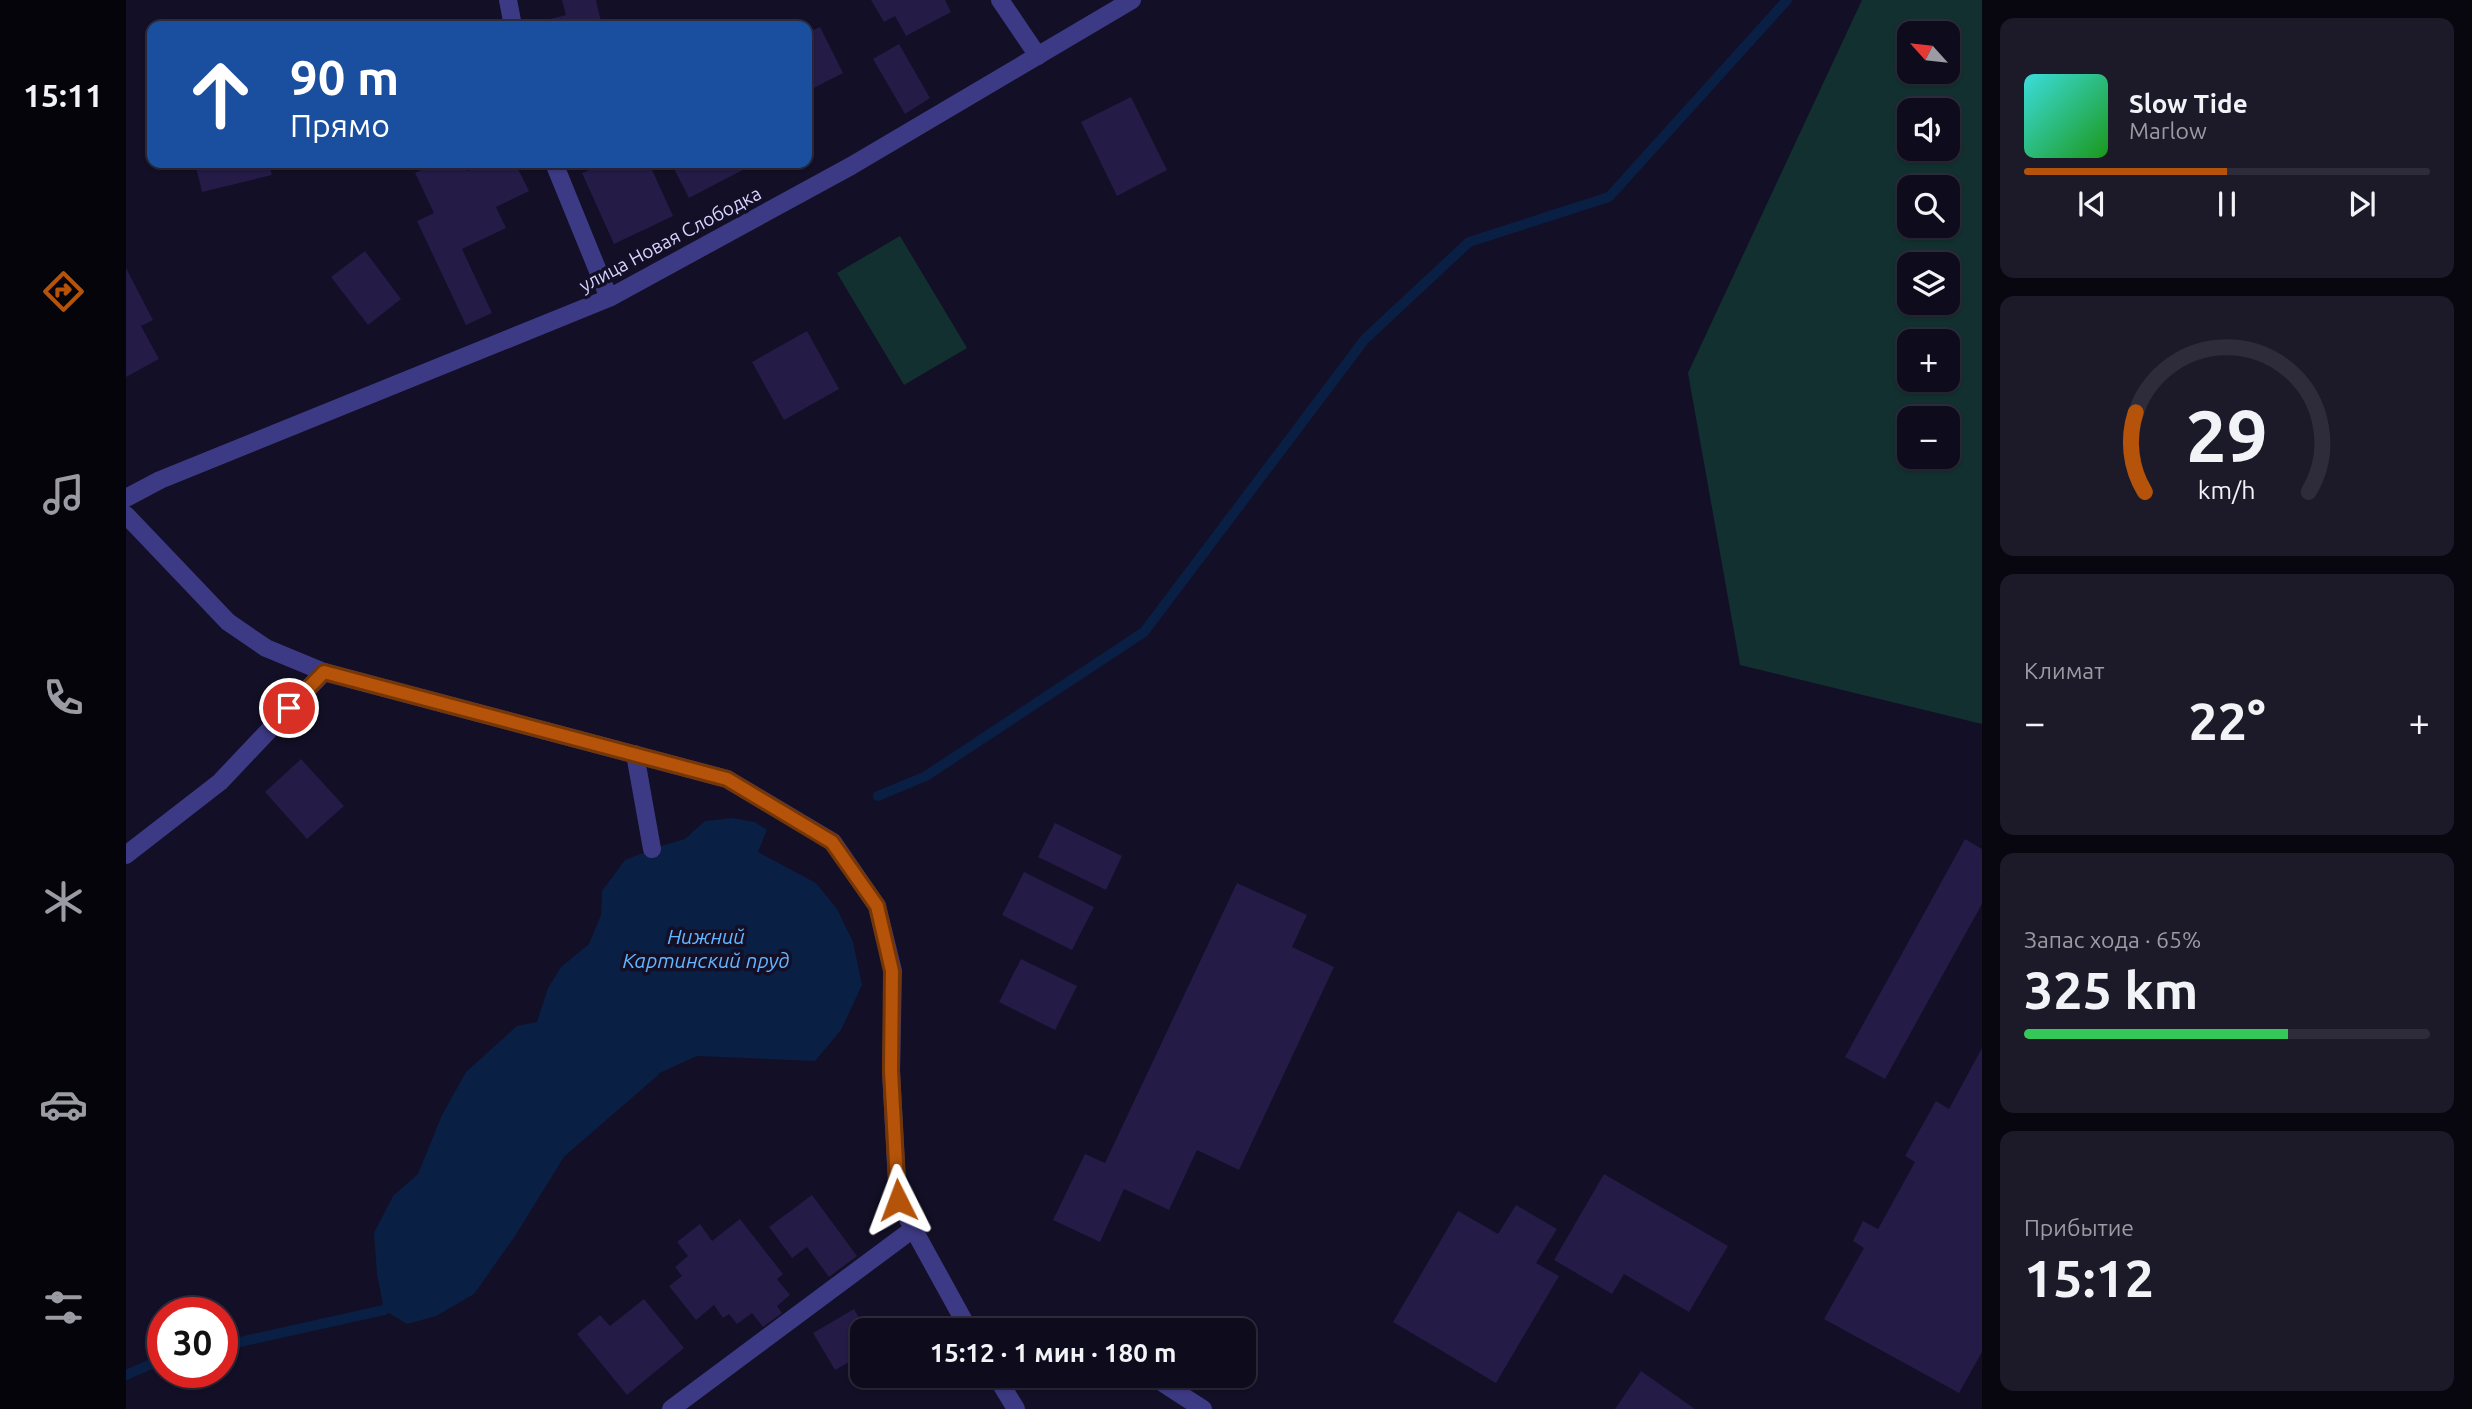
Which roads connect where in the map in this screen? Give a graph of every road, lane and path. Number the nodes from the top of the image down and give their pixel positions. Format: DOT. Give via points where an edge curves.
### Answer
graph roads {
  1 [pos="508,0"];
  2 [pos="1000,0"];
  3 [pos="1132,0"];
  4 [pos="512,21"];
  5 [pos="1038,55"];
  6 [pos="556,168"];
  7 [pos="609,298"];
  8 [pos="126,498"];
  9 [pos="126,515"];
  10 [pos="324,672"];
  11 [pos="635,754"];
  12 [pos="652,849"];
  13 [pos="126,855"];
  14 [pos="913,1229"];
  15 [pos="962,1318"];
  16 [pos="1003,1388"];
  17 [pos="1171,1388"];
  18 [pos="671,1409"];
  19 [pos="1016,1409"];
  20 [pos="1203,1409"];
  1 -- 4 [label="street"];
  2 -- 5 [label="street"];
  3 -- 5 [label="street, улица Новая Слободка"];
  5 -- 7 [label="street, улица Новая Слободка" via="851,166"];
  6 -- 7 [label="street"];
  7 -- 8 [label="street, улица Новая Слободка"];
  9 -- 10 [label="street" via="228,622 266,648"];
  10 -- 11 [label="street"];
  10 -- 13 [label="street" via="220,782"];
  11 -- 12 [label="street"];
  11 -- 14 [label="street" via="727,779 832,842 877,906 892,971 891,1071 898,1200"];
  14 -- 15 [label="street"];
  14 -- 18 [label="street"];
  16 -- 19 [label="street"];
  17 -- 20 [label="street"];
}
